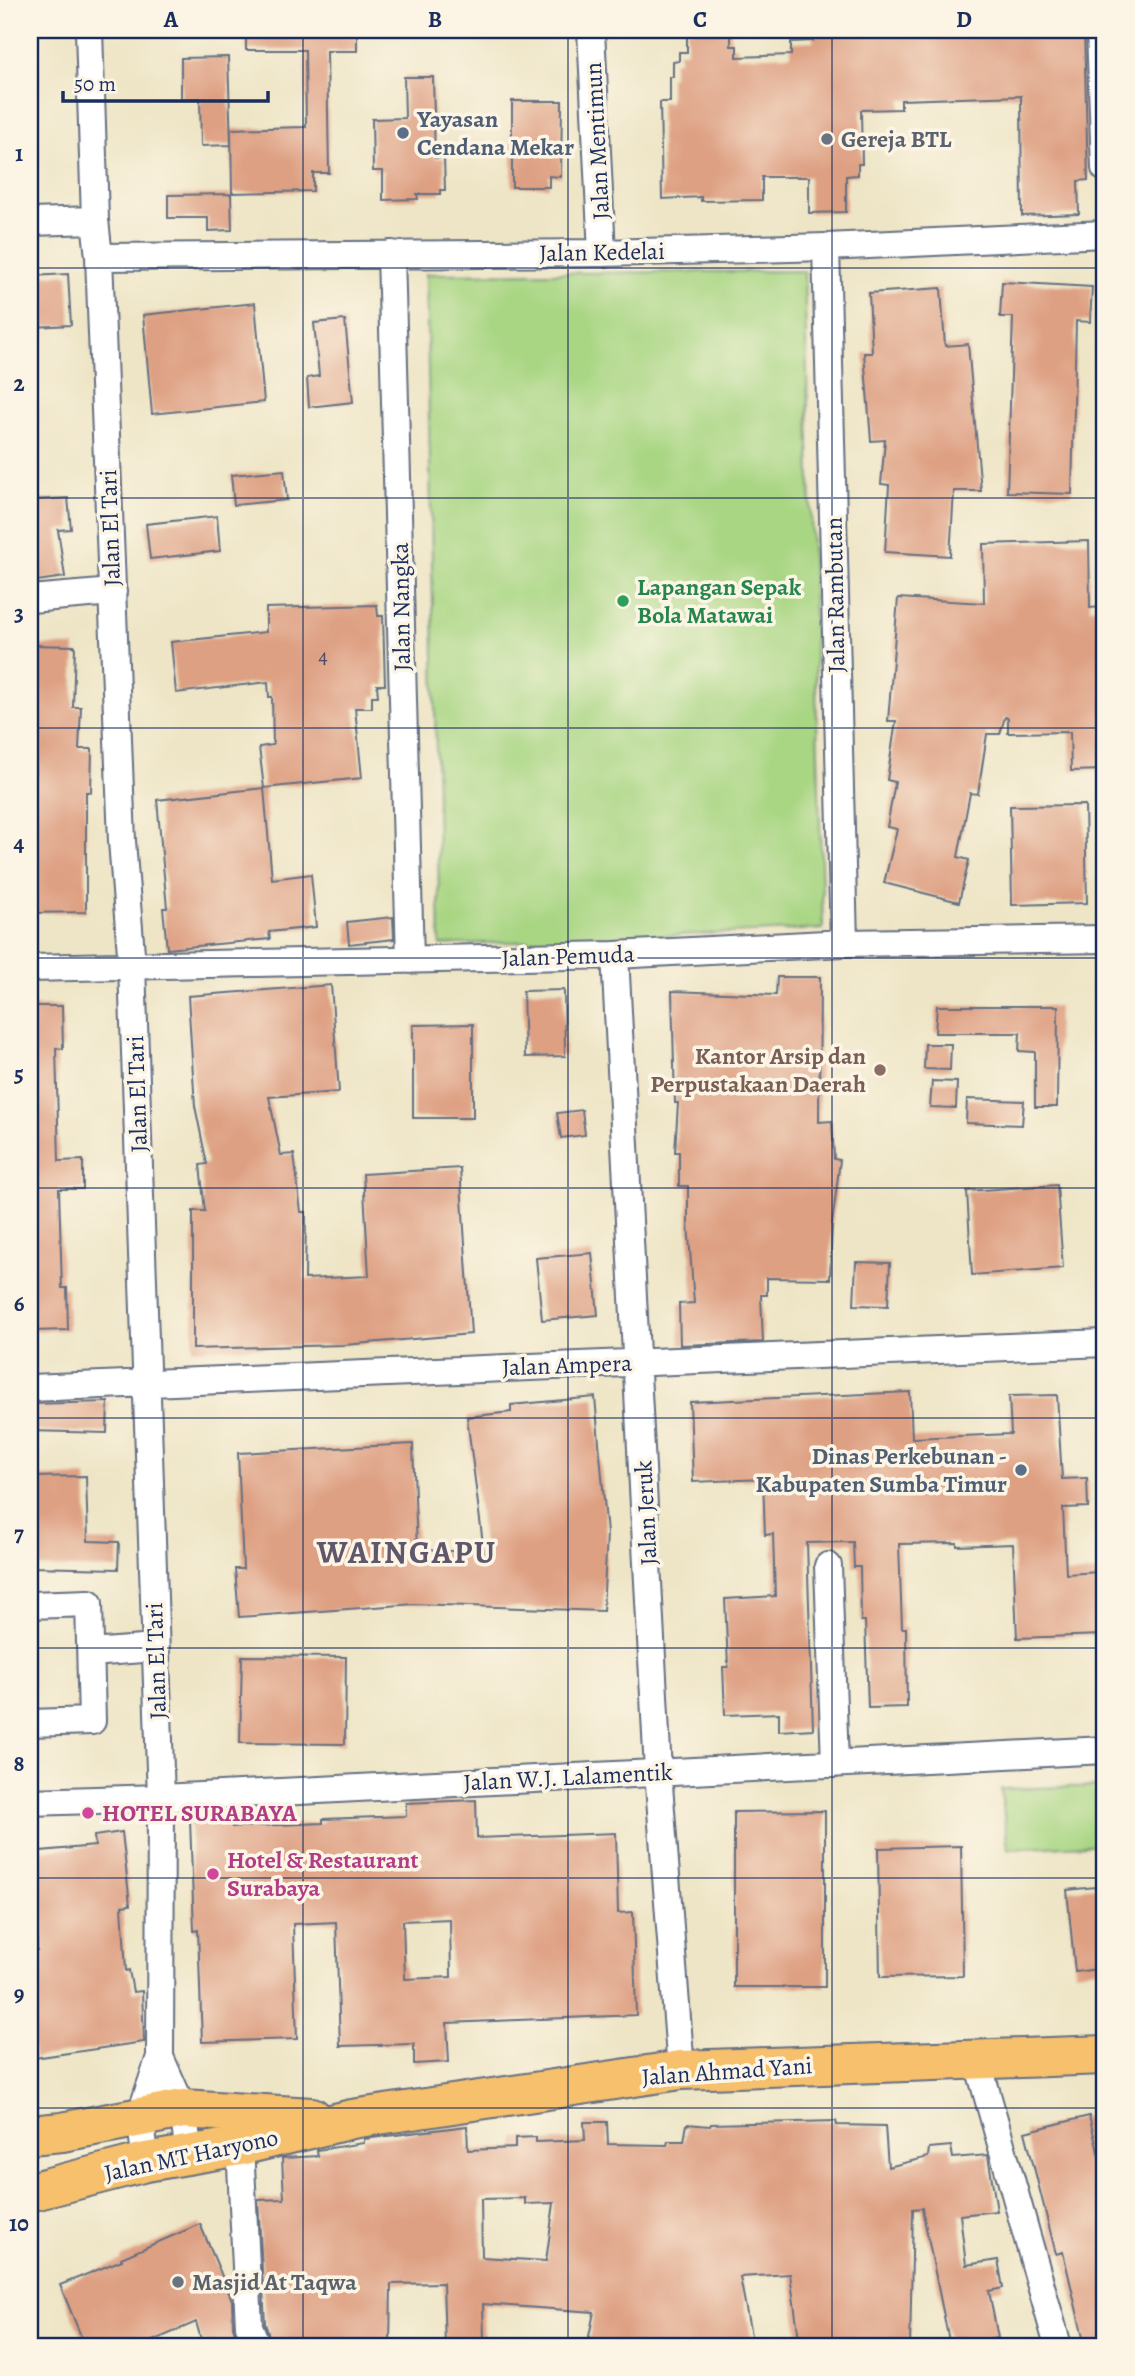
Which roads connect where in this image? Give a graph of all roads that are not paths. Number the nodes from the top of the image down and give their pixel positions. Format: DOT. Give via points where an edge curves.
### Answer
graph roads {
  1 [pos="89,30"];
  2 [pos="591,30"];
  3 [pos="1100,30"];
  4 [pos="1105,168"];
  5 [pos="95,220"];
  6 [pos="30,222"];
  7 [pos="1105,234"];
  8 [pos="827,247"];
  9 [pos="602,253"];
  10 [pos="391,254"];
  11 [pos="99,257"];
  12 [pos="113,592"];
  13 [pos="30,599"];
  14 [pos="1105,939"];
  15 [pos="844,943"];
  16 [pos="615,955"];
  17 [pos="410,960"];
  18 [pos="132,966"];
  19 [pos="30,968"];
  20 [pos="1105,1343"];
  21 [pos="638,1362"];
  22 [pos="146,1383"];
  23 [pos="30,1388"];
  24 [pos="828,1566"];
  25 [pos="30,1605"];
  26 [pos="155,1648"];
  27 [pos="91,1653"];
  28 [pos="30,1723"];
  29 [pos="1105,1750"];
  30 [pos="835,1764"];
  31 [pos="658,1772"];
  32 [pos="161,1798"];
  33 [pos="30,1802"];
  34 [pos="1105,2055"];
  35 [pos="160,2057"];
  36 [pos="978,2059"];
  37 [pos="681,2070"];
  38 [pos="183,2109"];
  39 [pos="140,2116"];
  40 [pos="352,2119"];
  41 [pos="30,2135"];
  42 [pos="240,2146"];
  43 [pos="189,2155"];
  44 [pos="146,2162"];
  45 [pos="30,2192"];
  46 [pos="254,2345"];
  47 [pos="1058,2346"];
  1 -- 5 [label="street, Jalan El Tari"];
  2 -- 9 [label="street, Jalan Mentimun"];
  3 -- 4 [label="street"];
  5 -- 6 [label="street"];
  5 -- 11 [label="street, Jalan El Tari"];
  7 -- 8 [label="street, Jalan Kedelai"];
  8 -- 9 [label="street, Jalan Kedelai"];
  8 -- 15 [label="street, Jalan Rambutan"];
  9 -- 10 [label="street, Jalan Kedelai"];
  10 -- 11 [label="street, Jalan Kedelai"];
  10 -- 17 [label="street, Jalan Nangka"];
  11 -- 12 [label="street, Jalan El Tari"];
  12 -- 13 [label="street"];
  12 -- 18 [label="street, Jalan El Tari" via="122,841"];
  14 -- 15 [label="street, Jalan Pemuda"];
  15 -- 16 [label="street, Jalan Pemuda"];
  16 -- 17 [label="street, Jalan Pemuda"];
  16 -- 21 [label="street, Jalan Jeruk"];
  17 -- 18 [label="street, Jalan Pemuda"];
  18 -- 19 [label="street, Jalan Pemuda"];
  18 -- 22 [label="street, Jalan El Tari"];
  20 -- 21 [label="street, Jalan Ampera"];
  21 -- 22 [label="street, Jalan Ampera"];
  21 -- 31 [label="street, Jalan Jeruk"];
  22 -- 23 [label="street, Jalan Ampera"];
  22 -- 26 [label="street, Jalan El Tari"];
  24 -- 30 [label="street"];
  25 -- 27 [label="street" via="89,1603"];
  26 -- 27 [label="street"];
  26 -- 32 [label="street, Jalan El Tari"];
  27 -- 28 [label="street" via="92,1721"];
  29 -- 30 [label="street, Jalan W.J. Lalamentik"];
  30 -- 31 [label="street, Jalan W.J. Lalamentik"];
  31 -- 32 [label="street, Jalan W.J. Lalamentik"];
  31 -- 37 [label="street, Jalan Jeruk"];
  32 -- 33 [label="street, Jalan W.J. Lalamentik"];
  32 -- 35 [label="street, Jalan El Tari"];
  34 -- 36 [label="highway, Jalan Ahmad Yani"];
  35 -- 38 [label="street, Jalan El Tari"];
  35 -- 39 [label="street"];
  36 -- 37 [label="highway, Jalan Ahmad Yani"];
  36 -- 47 [label="street"];
  37 -- 40 [label="highway, Jalan Ahmad Yani"];
  38 -- 39 [label="highway"];
  38 -- 40 [label="highway"];
  38 -- 43 [label="street, Jalan El Tari"];
  39 -- 41 [label="highway"];
  39 -- 44 [label="street"];
  40 -- 42 [label="highway, Jalan MT Haryono"];
  42 -- 43 [label="highway, Jalan MT Haryono"];
  42 -- 46 [label="street" via="249,2326"];
  43 -- 44 [label="highway, Jalan MT Haryono"];
  44 -- 45 [label="highway, Jalan MT Haryono"];
}
